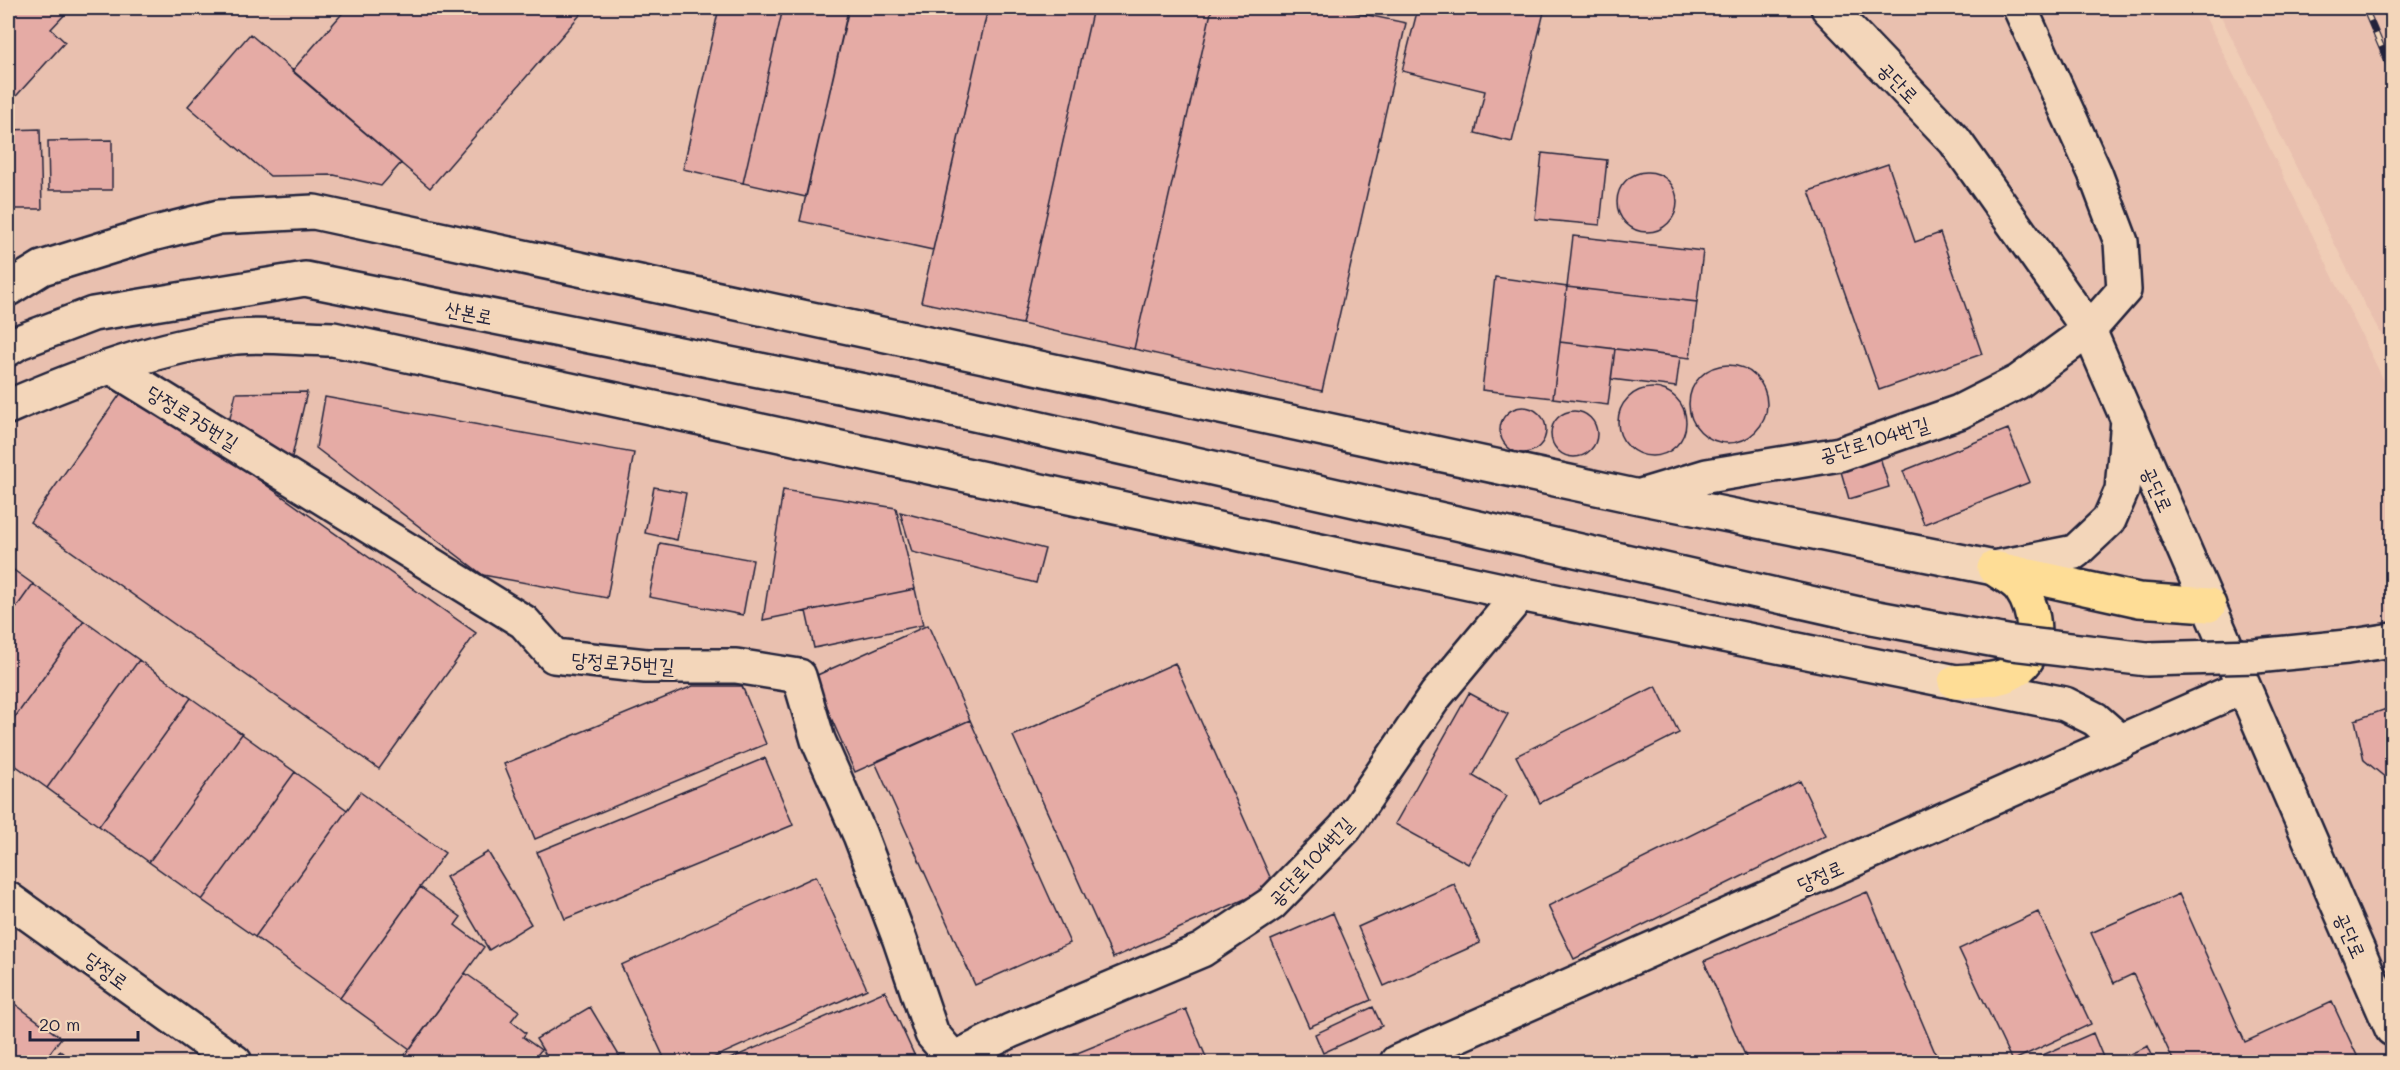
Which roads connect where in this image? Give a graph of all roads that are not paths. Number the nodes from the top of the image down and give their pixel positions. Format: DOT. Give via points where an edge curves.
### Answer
graph roads {
  1 [pos="1828,8"];
  2 [pos="2020,8"];
  3 [pos="8,289"];
  4 [pos="2089,330"];
  5 [pos="8,349"];
  6 [pos="113,368"];
  7 [pos="8,407"];
  8 [pos="2128,418"];
  9 [pos="1639,497"];
  10 [pos="1994,568"];
  11 [pos="1520,594"];
  12 [pos="2209,605"];
  13 [pos="2392,640"];
  14 [pos="1955,682"];
  15 [pos="2243,687"];
  16 [pos="2121,742"];
  17 [pos="8,899"];
  18 [pos="2392,1029"];
  19 [pos="955,1061"];
  20 [pos="235,1062"];
  21 [pos="1397,1062"];
  1 -- 4 [label="street, 공단로" via="1955,141"];
  2 -- 4 [label="street, 공단로104번길" via="2121,242 2124,290"];
  3 -- 9 [label="street" via="42,268 219,217 314,212"];
  4 -- 8 [label="street, 공단로"];
  4 -- 9 [label="street, 공단로104번길" via="2018,382 1959,412 1840,454 1707,476"];
  5 -- 13 [label="street, 산본로, bridge" via="93,314 304,279 934,405 1872,617 2012,643 2147,659 2256,656"];
  6 -- 7 [label="street"];
  6 -- 11 [label="street" via="167,350 238,337 333,339"];
  6 -- 19 [label="street, 당정로75번길" via="524,622 554,656 646,666 736,666 799,676 818,740 864,846 932,1034"];
  8 -- 10 [label="street" via="2122,490 2109,520 2075,552"];
  8 -- 12 [label="street, 공단로"];
  9 -- 10 [label="street"];
  10 -- 12 [label="main road" via="2139,600"];
  10 -- 14 [label="main road" via="2021,588 2035,634 2030,650 2019,668 1996,679"];
  11 -- 14 [label="street"];
  11 -- 19 [label="street, 공단로104번길" via="1436,694 1345,828 1271,904 1202,950 1010,1031"];
  12 -- 15 [label="street, 공단로"];
  14 -- 16 [label="street" via="2065,704 2095,719"];
  15 -- 16 [label="street, 당정로"];
  15 -- 18 [label="street, 공단로"];
  16 -- 21 [label="street, 당정로"];
  17 -- 20 [label="street, 당정로"];
}
